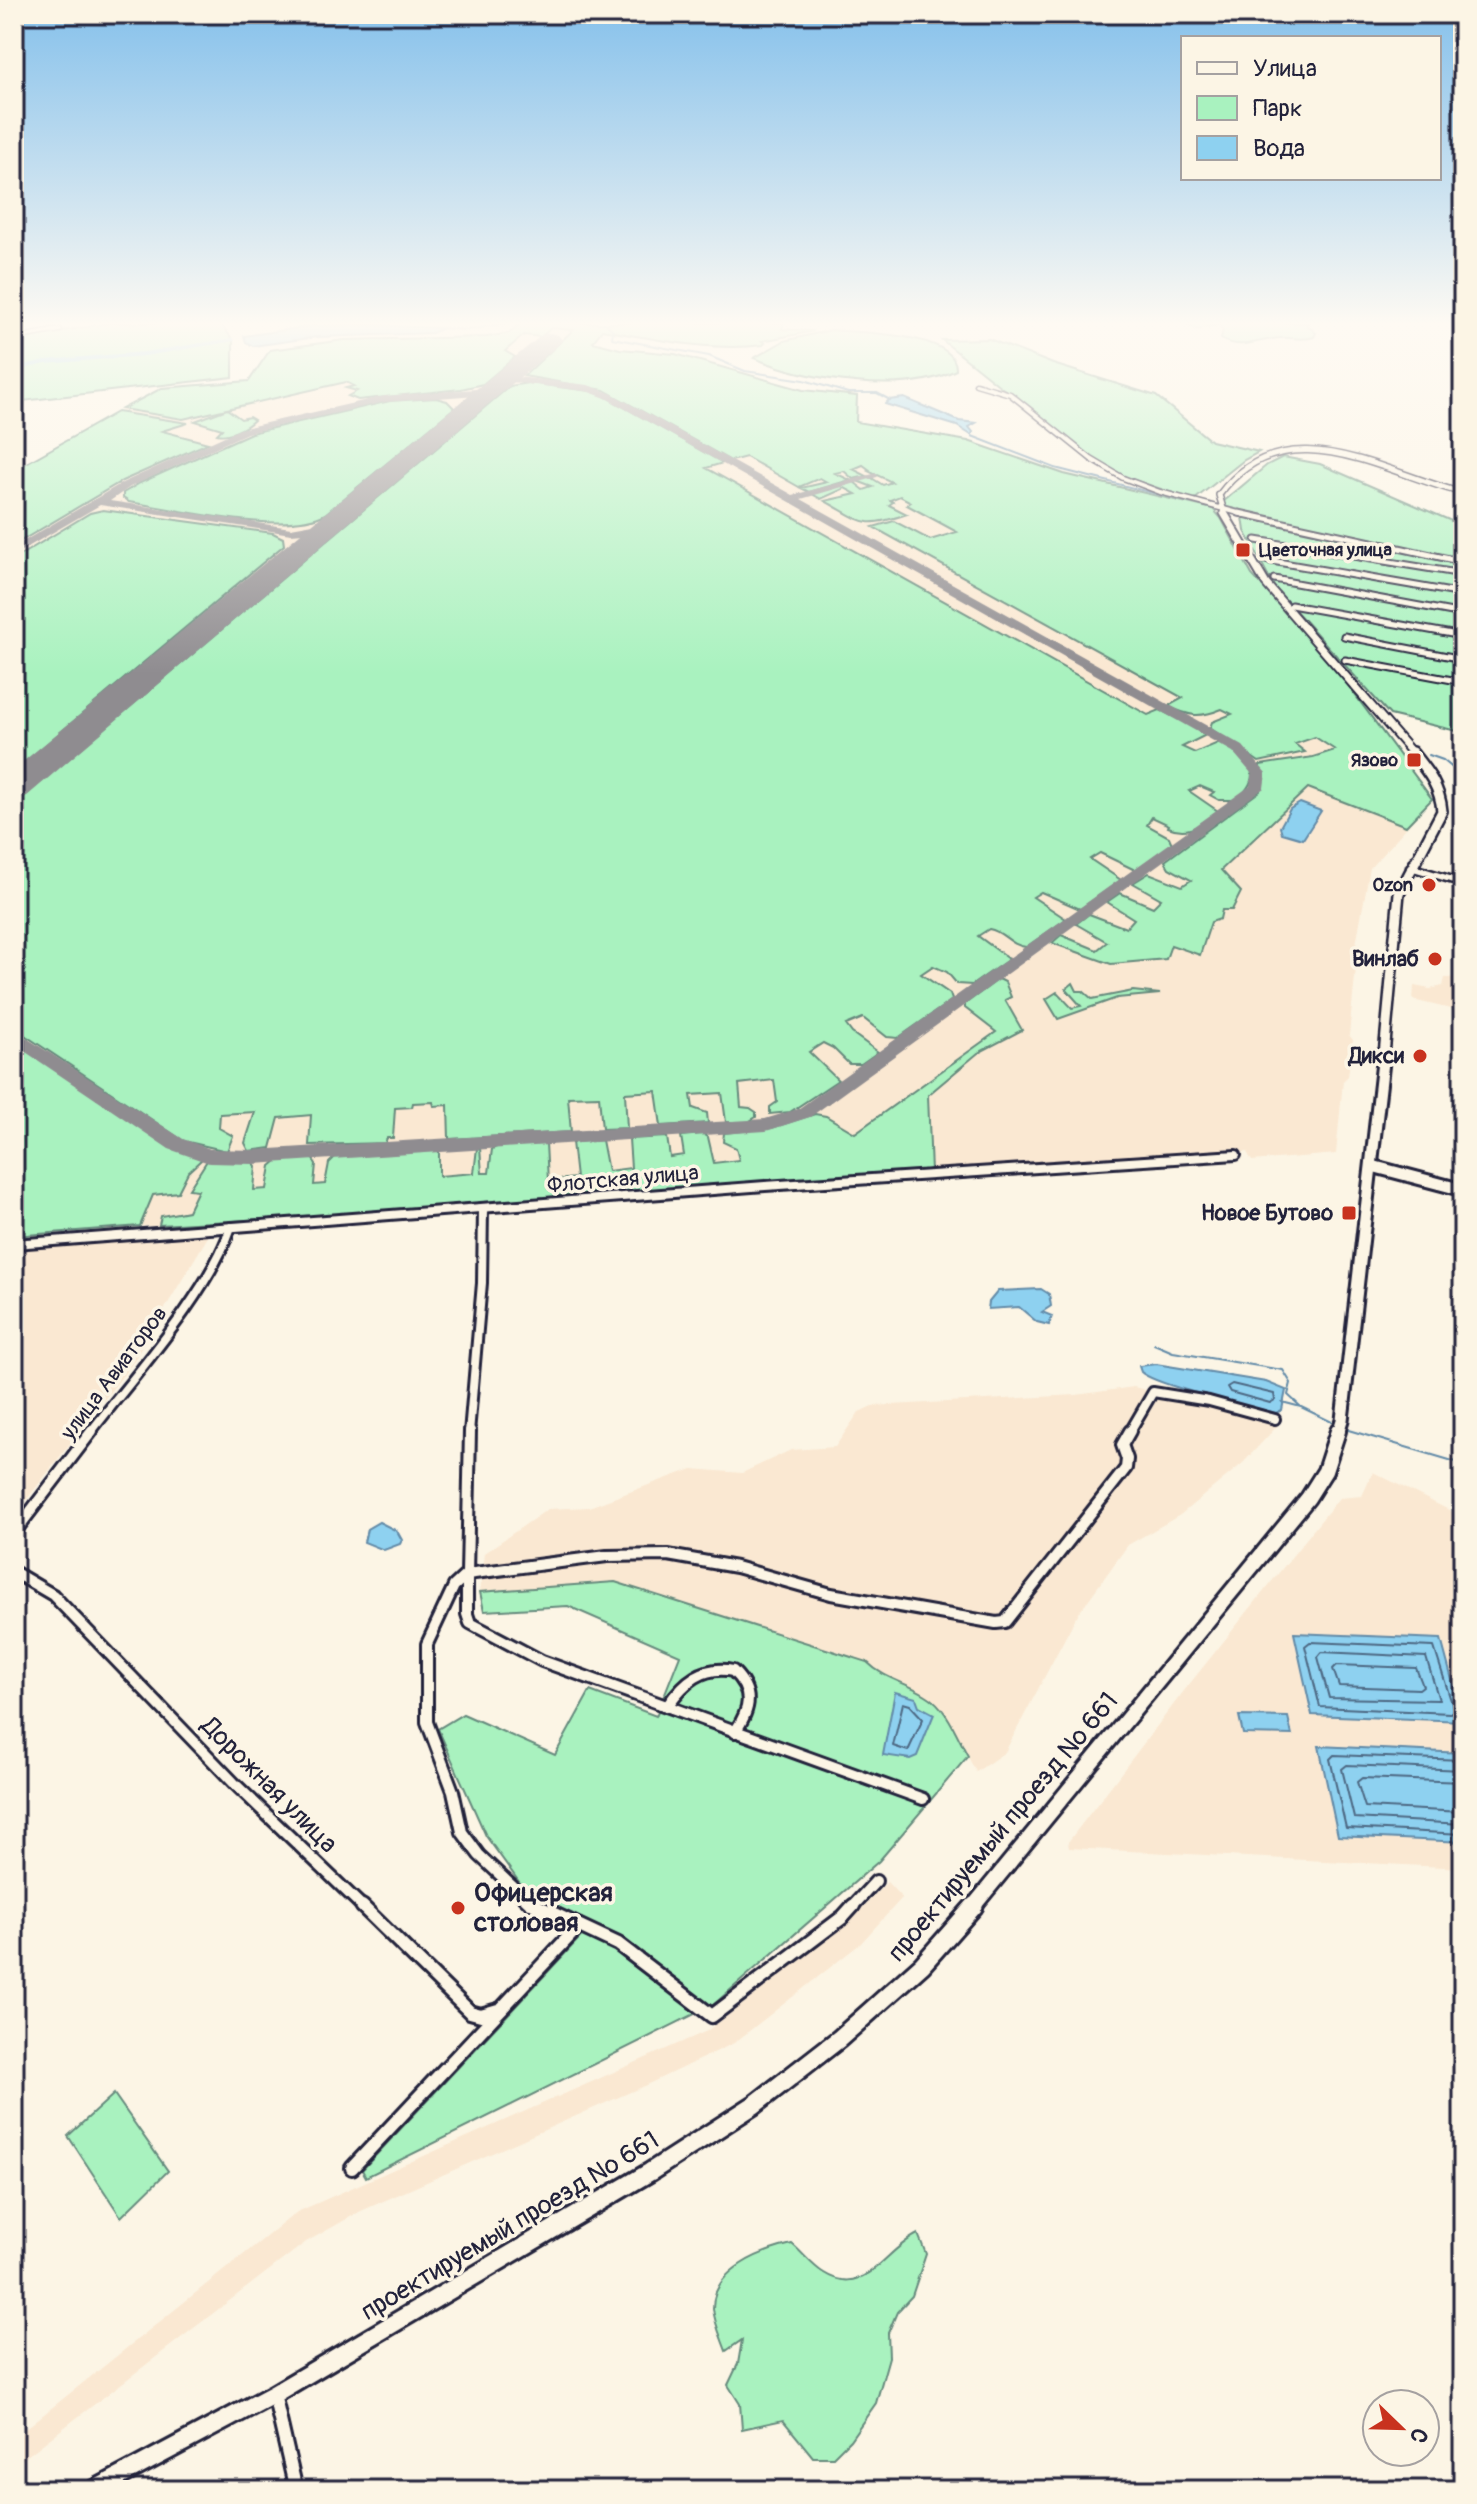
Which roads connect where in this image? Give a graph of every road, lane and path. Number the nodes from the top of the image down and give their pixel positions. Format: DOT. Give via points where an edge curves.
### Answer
graph roads {
  1 [pos="1067,440"];
  2 [pos="1463,493"];
  3 [pos="1222,509"];
  4 [pos="1256,540"];
  5 [pos="1266,560"];
  6 [pos="1463,562"];
  7 [pos="1463,574"];
  8 [pos="1274,579"];
  9 [pos="1463,594"];
  10 [pos="1291,605"];
  11 [pos="1463,614"];
  12 [pos="1344,636"];
  13 [pos="1463,636"];
  14 [pos="1463,659"];
  15 [pos="1345,660"];
  16 [pos="1463,682"];
  17 [pos="1410,867"];
  18 [pos="1463,883"];
  19 [pos="1236,1155"];
  20 [pos="1372,1166"];
  21 [pos="1463,1190"];
  22 [pos="483,1209"];
  23 [pos="231,1227"];
  24 [pos="14,1244"];
  25 [pos="1275,1419"];
  26 [pos="14,1533"];
  27 [pos="14,1572"];
  28 [pos="467,1574"];
  29 [pos="668,1705"];
  30 [pos="735,1732"];
  31 [pos="923,1799"];
  32 [pos="876,1881"];
  33 [pos="579,1926"];
  34 [pos="498,2010"];
  35 [pos="352,2168"];
  36 [pos="274,2394"];
  37 [pos="94,2490"];
  38 [pos="296,2490"];
  1 -- 3 [label="street" via="1123,478"];
  2 -- 3 [label="main road" via="1348,454 1293,450 1259,460 1234,480 1219,495"];
  3 -- 6 [label="street"];
  3 -- 17 [label="main road, проектируемый проезд № 661" via="1266,584 1433,778 1442,811"];
  4 -- 7 [label="street"];
  5 -- 9 [label="street"];
  8 -- 11 [label="street"];
  10 -- 13 [label="street"];
  12 -- 14 [label="street"];
  15 -- 16 [label="street"];
  17 -- 18 [label="street"];
  17 -- 20 [label="main road, проектируемый проезд № 661" via="1399,893"];
  19 -- 22 [label="street, Флотская улица"];
  20 -- 21 [label="main road"];
  20 -- 36 [label="main road, проектируемый проезд № 661" via="1342,1420 1325,1471 1284,1531 922,1965 754,2105"];
  22 -- 23 [label="street, Флотская улица"];
  22 -- 28 [label="street" via="468,1451"];
  23 -- 24 [label="street, Флотская улица"];
  23 -- 26 [label="street, улица Авиаторов" via="182,1313"];
  25 -- 28 [label="street" via="1153,1392 1122,1445 1126,1468 1005,1622 831,1594 750,1570 668,1555 607,1556"];
  27 -- 34 [label="street, Дорожная улица" via="53,1595 265,1814 451,1995 470,2012"];
  28 -- 29 [label="street" via="470,1623 542,1661"];
  28 -- 33 [label="street" via="454,1586 427,1644 427,1722 462,1832 479,1855 530,1903"];
  29 -- 30 [label="street"];
  29 -- 30 [label="street" via="692,1677 711,1669 733,1671 749,1690 750,1707"];
  30 -- 31 [label="street"];
  32 -- 33 [label="street" via="843,1917 712,2016 618,1944"];
  33 -- 34 [label="street"];
  34 -- 35 [label="street"];
  36 -- 37 [label="main road, проектируемый проезд № 661"];
  36 -- 38 [label="street"];
}
